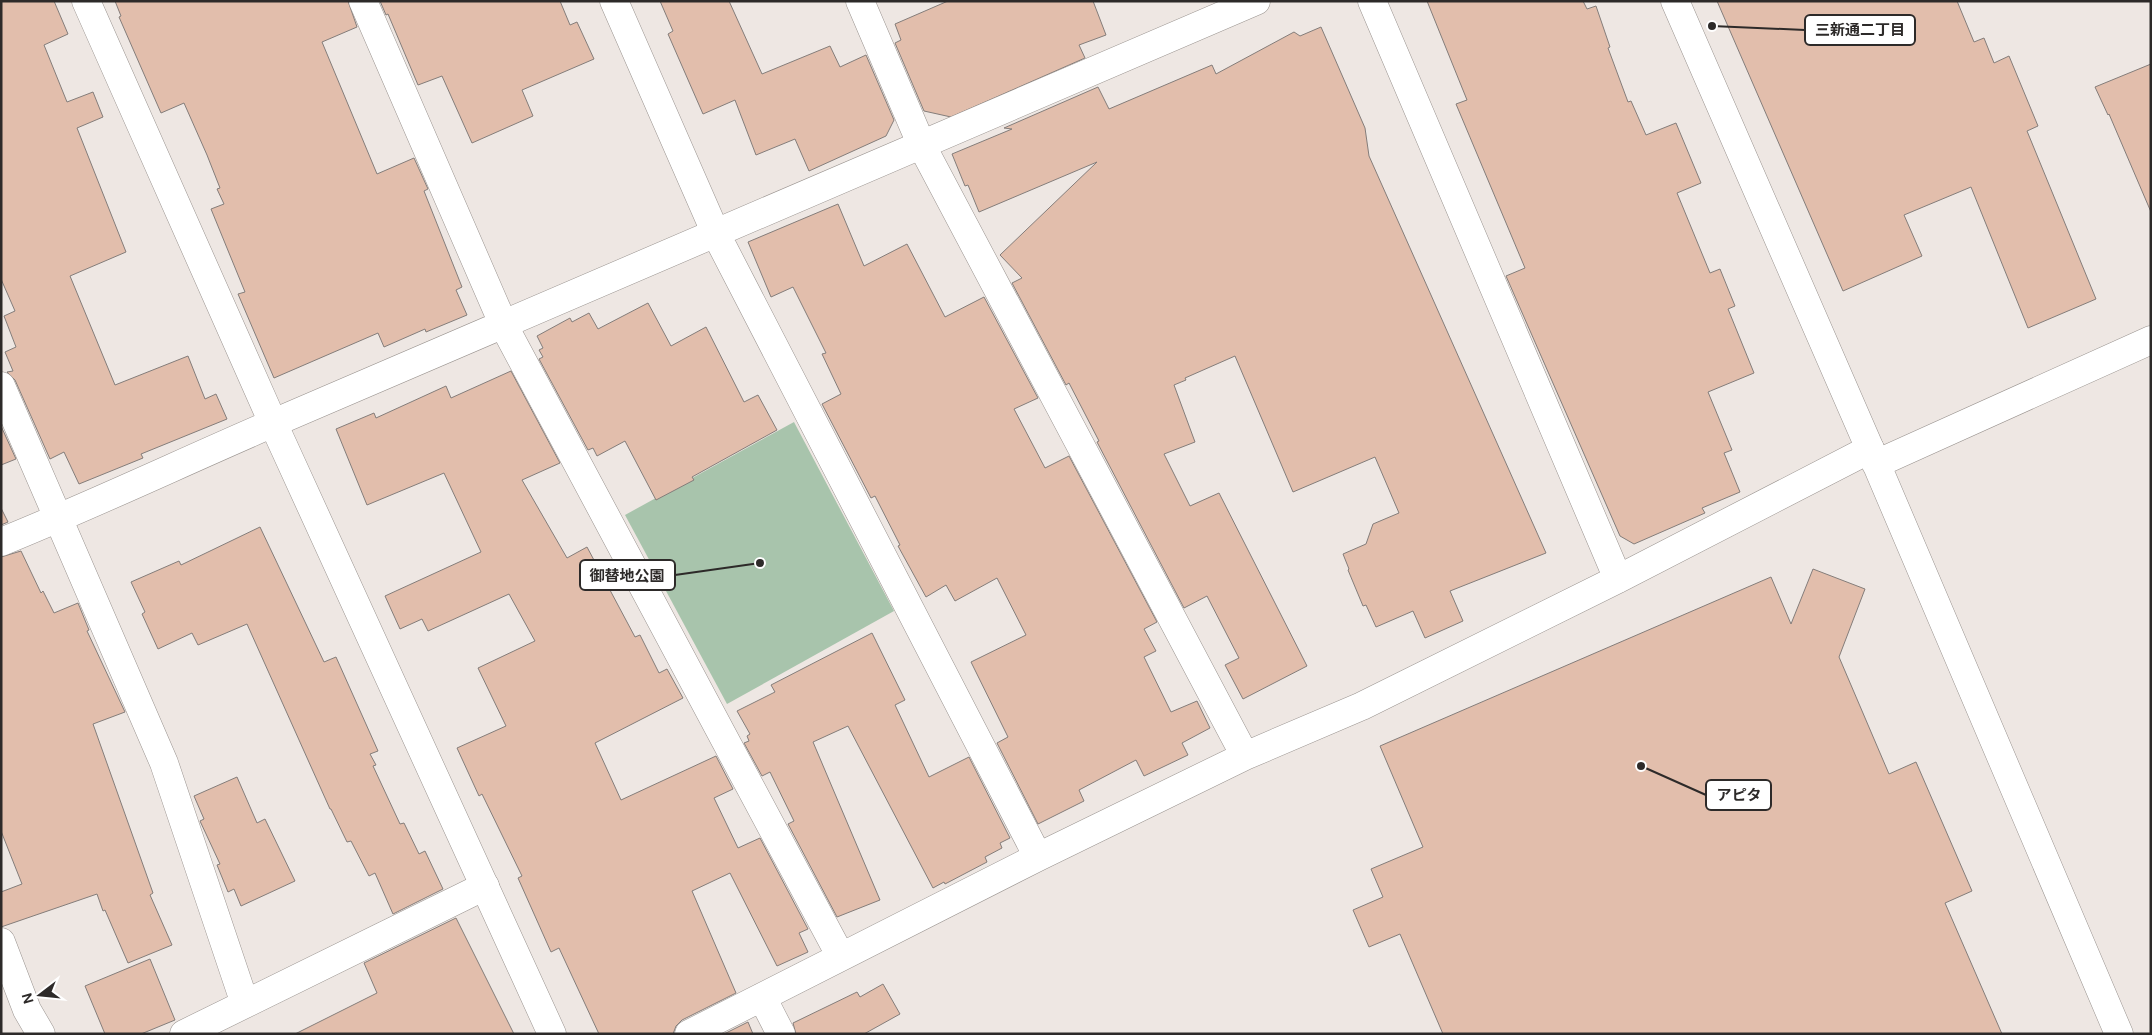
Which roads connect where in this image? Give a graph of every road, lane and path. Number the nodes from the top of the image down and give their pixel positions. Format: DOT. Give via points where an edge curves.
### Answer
graph roads {
  1 [pos="86,1"];
  2 [pos="363,1"];
  3 [pos="614,1"];
  4 [pos="860,1"];
  5 [pos="1256,1"];
  6 [pos="1372,1"];
  7 [pos="1675,1"];
  8 [pos="922,146"];
  9 [pos="716,234"];
  10 [pos="504,326"];
  11 [pos="2151,340"];
  12 [pos="1,386"];
  13 [pos="273,424"];
  14 [pos="1873,456"];
  15 [pos="60,518"];
  16 [pos="1,542"];
  17 [pos="1618,579"];
  18 [pos="1245,756"];
  19 [pos="1038,857"];
  20 [pos="485,886"];
  21 [pos="1,942"];
  22 [pos="841,957"];
  23 [pos="762,997"];
  24 [pos="245,1004"];
  25 [pos="41,1034"];
  26 [pos="184,1034"];
  27 [pos="552,1034"];
  28 [pos="689,1034"];
  29 [pos="781,1034"];
  30 [pos="2119,1034"];
  1 -- 13 [label="street"];
  2 -- 10 [label="street"];
  3 -- 9 [label="street"];
  4 -- 8 [label="street"];
  5 -- 8 [label="street"];
  6 -- 17 [label="street"];
  7 -- 14 [label="street"];
  8 -- 9 [label="street"];
  8 -- 18 [label="street"];
  9 -- 10 [label="street"];
  9 -- 19 [label="street"];
  10 -- 13 [label="street"];
  10 -- 22 [label="street"];
  11 -- 14 [label="street"];
  12 -- 15 [label="street"];
  13 -- 15 [label="street"];
  13 -- 20 [label="street"];
  14 -- 17 [label="street"];
  14 -- 30 [label="street"];
  15 -- 16 [label="street"];
  15 -- 24 [label="street" via="164,763"];
  17 -- 18 [label="street" via="1362,706"];
  18 -- 19 [label="street"];
  19 -- 22 [label="street"];
  20 -- 24 [label="street"];
  20 -- 27 [label="street"];
  21 -- 25 [label="street" via="27,1010"];
  22 -- 23 [label="street"];
  23 -- 28 [label="street"];
  23 -- 29 [label="street"];
  24 -- 26 [label="street"];
}
